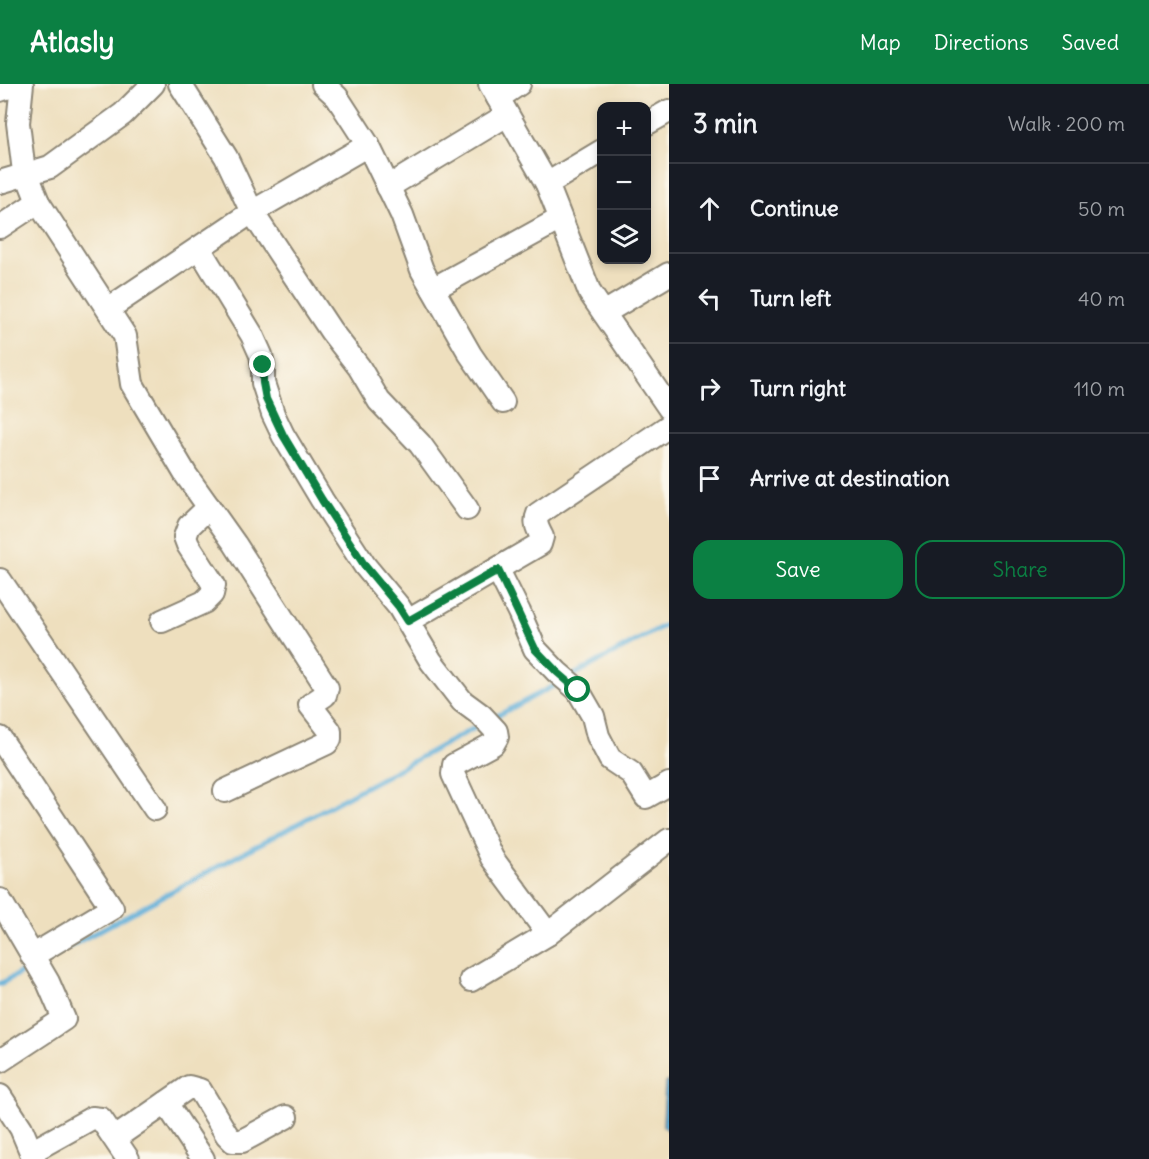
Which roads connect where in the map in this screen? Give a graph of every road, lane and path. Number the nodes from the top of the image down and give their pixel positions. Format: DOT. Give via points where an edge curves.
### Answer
graph roads {
  1 [pos="20,84"];
  2 [pos="153,84"];
  3 [pos="180,84"];
  4 [pos="323,84"];
  5 [pos="519,84"];
  6 [pos="0,90"];
  7 [pos="498,99"];
  8 [pos="669,111"];
  9 [pos="651,121"];
  10 [pos="368,145"];
  11 [pos="597,154"];
  12 [pos="27,175"];
  13 [pos="0,182"];
  14 [pos="547,184"];
  15 [pos="388,187"];
  16 [pos="38,202"];
  17 [pos="252,212"];
  18 [pos="560,219"];
  19 [pos="0,227"];
  20 [pos="199,248"];
  21 [pos="669,274"];
  22 [pos="433,289"];
  23 [pos="108,309"];
  24 [pos="604,313"];
  25 [pos="502,402"];
  26 [pos="669,422"];
  27 [pos="209,507"];
  28 [pos="467,509"];
  29 [pos="498,570"];
  30 [pos="0,580"];
  31 [pos="162,621"];
  32 [pos="408,621"];
  33 [pos="0,738"];
  34 [pos="669,784"];
  35 [pos="225,790"];
  36 [pos="155,809"];
  37 [pos="669,840"];
  38 [pos="0,900"];
  39 [pos="548,934"];
  40 [pos="35,962"];
  41 [pos="471,980"];
  42 [pos="0,1061"];
  43 [pos="0,1096"];
  44 [pos="166,1103"];
  45 [pos="286,1117"];
  46 [pos="115,1138"];
  47 [pos="233,1141"];
  48 [pos="33,1157"];
  49 [pos="202,1158"];
  50 [pos="128,1159"];
  1 -- 6 [label="street"];
  1 -- 12 [label="street" via="18,123"];
  2 -- 12 [label="street" via="123,114 50,167"];
  3 -- 17 [label="street" via="226,157"];
  4 -- 10 [label="street" via="337,97"];
  5 -- 7 [label="street"];
  7 -- 14 [label="street"];
  7 -- 15 [label="street"];
  8 -- 9 [label="street"];
  10 -- 15 [label="street"];
  10 -- 17 [label="street"];
  11 -- 14 [label="street"];
  12 -- 13 [label="street"];
  12 -- 16 [label="street"];
  14 -- 18 [label="street"];
  15 -- 22 [label="street"];
  16 -- 19 [label="street"];
  16 -- 23 [label="street"];
  17 -- 20 [label="street"];
  17 -- 28 [label="street" via="379,401 420,444"];
  18 -- 22 [label="street"];
  18 -- 24 [label="street" via="590,292"];
  20 -- 23 [label="street"];
  20 -- 32 [label="street" via="261,355 266,399 283,435 365,566"];
  21 -- 24 [label="street"];
  22 -- 25 [label="street"];
  23 -- 27 [label="street" via="125,336 132,384"];
  24 -- 26 [label="street"];
  26 -- 29 [label="street" via="542,510 536,519 542,537 540,544"];
  27 -- 31 [label="street" via="189,526 185,537 214,585 212,594 204,602"];
  27 -- 35 [label="street" via="327,688 325,695 310,705 331,735 327,743"];
  29 -- 32 [label="street"];
  29 -- 34 [label="street" via="535,649 578,690 593,716 609,759 631,773 646,797"];
  30 -- 36 [label="street"];
  32 -- 39 [label="street" via="431,661 462,701 489,723 496,737 493,744 454,765 453,774 492,858"];
  33 -- 40 [label="street" via="112,908"];
  37 -- 39 [label="street"];
  38 -- 40 [label="street"];
  39 -- 41 [label="street"];
  40 -- 42 [label="street" via="64,1019"];
  43 -- 48 [label="street" via="21,1128"];
  44 -- 46 [label="street"];
  44 -- 47 [label="street" via="189,1087 200,1090"];
  44 -- 49 [label="street"];
  45 -- 47 [label="street" via="242,1141"];
  46 -- 48 [label="street" via="100,1119 92,1118"];
  46 -- 50 [label="street"];
  47 -- 49 [label="street"];
}
